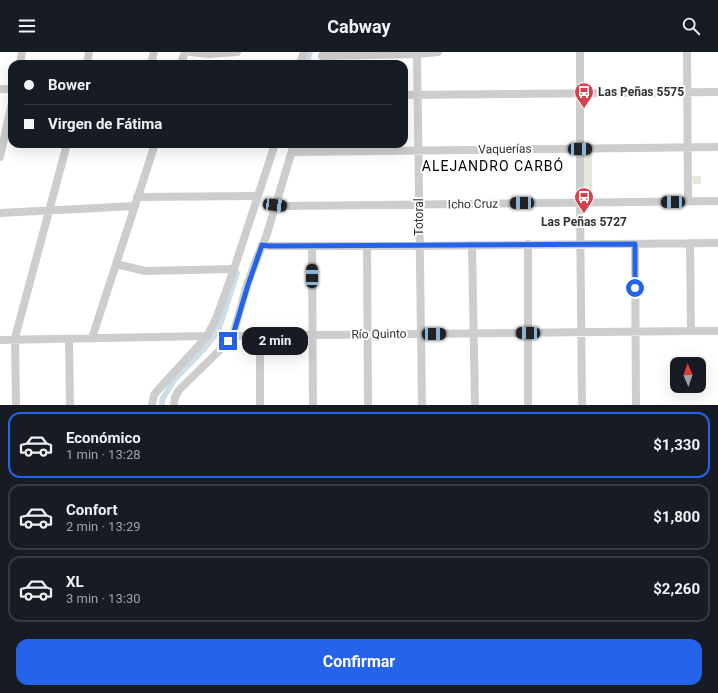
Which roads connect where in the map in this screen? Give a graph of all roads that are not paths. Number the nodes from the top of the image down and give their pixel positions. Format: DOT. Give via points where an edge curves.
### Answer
graph roads {
  1 [pos="191,52"];
  2 [pos="237,52"];
  3 [pos="294,52"];
  4 [pos="438,52"];
  5 [pos="580,52"];
  6 [pos="687,52"];
  7 [pos="304,53"];
  8 [pos="417,53"];
  9 [pos="323,54"];
  10 [pos="687,92"];
  11 [pos="718,92"];
  12 [pos="580,93"];
  13 [pos="408,95"];
  14 [pos="418,95"];
  15 [pos="8,120"];
  16 [pos="718,147"];
  17 [pos="66,148"];
  18 [pos="154,148"];
  19 [pos="274,148"];
  20 [pos="293,148"];
  21 [pos="331,148"];
  22 [pos="688,148"];
  23 [pos="580,149"];
  24 [pos="419,150"];
  25 [pos="0,157"];
  26 [pos="258,196"];
  27 [pos="137,197"];
  28 [pos="688,201"];
  29 [pos="718,201"];
  30 [pos="580,203"];
  31 [pos="275,205"];
  32 [pos="419,205"];
  33 [pos="135,206"];
  34 [pos="50,210"];
  35 [pos="0,213"];
  36 [pos="690,243"];
  37 [pos="718,243"];
  38 [pos="528,244"];
  39 [pos="581,244"];
  40 [pos="635,244"];
  41 [pos="262,245"];
  42 [pos="472,245"];
  43 [pos="312,246"];
  44 [pos="367,246"];
  45 [pos="419,246"];
  46 [pos="116,264"];
  47 [pos="234,269"];
  48 [pos="691,330"];
  49 [pos="718,331"];
  50 [pos="582,332"];
  51 [pos="636,332"];
  52 [pos="474,333"];
  53 [pos="528,333"];
  54 [pos="420,334"];
  55 [pos="233,335"];
  56 [pos="312,335"];
  57 [pos="367,335"];
  58 [pos="206,336"];
  59 [pos="260,336"];
  60 [pos="92,338"];
  61 [pos="69,339"];
  62 [pos="0,340"];
  63 [pos="15,340"];
  64 [pos="16,405"];
  65 [pos="70,405"];
  66 [pos="152,405"];
  67 [pos="174,405"];
  68 [pos="260,405"];
  69 [pos="314,405"];
  70 [pos="368,405"];
  71 [pos="422,405"];
  72 [pos="475,405"];
  73 [pos="528,405"];
  74 [pos="582,405"];
  75 [pos="636,405"];
  1 -- 2 [label="street"];
  3 -- 7 [label="street"];
  4 -- 8 [label="street"];
  5 -- 12 [label="street"];
  6 -- 10 [label="street"];
  8 -- 9 [label="street"];
  8 -- 14 [label="street, Totoral"];
  10 -- 11 [label="street"];
  10 -- 12 [label="street"];
  10 -- 22 [label="street"];
  12 -- 14 [label="street"];
  12 -- 23 [label="street"];
  13 -- 14 [label="street"];
  14 -- 24 [label="street, Totoral"];
  15 -- 25 [label="street"];
  16 -- 22 [label="street, Vaquerías"];
  17 -- 34 [label="street"];
  18 -- 27 [label="street"];
  19 -- 26 [label="street"];
  20 -- 21 [label="street, Vaquerías"];
  20 -- 31 [label="street"];
  21 -- 24 [label="street, Vaquerías"];
  22 -- 23 [label="street, Vaquerías"];
  22 -- 28 [label="street"];
  23 -- 24 [label="street, Vaquerías"];
  23 -- 30 [label="street"];
  24 -- 32 [label="street, Totoral"];
  26 -- 27 [label="street"];
  26 -- 47 [label="street"];
  27 -- 33 [label="street"];
  28 -- 29 [label="street, Icho Cruz"];
  28 -- 30 [label="street, Icho Cruz"];
  30 -- 32 [label="street, Icho Cruz"];
  30 -- 39 [label="street"];
  31 -- 32 [label="street, Icho Cruz"];
  31 -- 41 [label="street"];
  32 -- 45 [label="street, Totoral"];
  33 -- 34 [label="street"];
  33 -- 46 [label="street"];
  34 -- 35 [label="street"];
  34 -- 63 [label="street"];
  36 -- 37 [label="street"];
  36 -- 40 [label="street"];
  36 -- 48 [label="street"];
  38 -- 39 [label="street"];
  38 -- 42 [label="street"];
  38 -- 53 [label="street"];
  39 -- 40 [label="street"];
  39 -- 50 [label="street"];
  40 -- 51 [label="street"];
  41 -- 43 [label="street"];
  41 -- 55 [label="street"];
  42 -- 45 [label="street"];
  42 -- 52 [label="street"];
  43 -- 44 [label="street"];
  43 -- 56 [label="street"];
  44 -- 45 [label="street"];
  44 -- 57 [label="street"];
  45 -- 54 [label="street, Totoral"];
  46 -- 47 [label="street" via="145,271"];
  46 -- 60 [label="street"];
  47 -- 58 [label="street" via="218,316"];
  48 -- 49 [label="street, Río Quinto"];
  48 -- 51 [label="street, Río Quinto"];
  50 -- 51 [label="street, Río Quinto"];
  50 -- 53 [label="street, Río Quinto"];
  50 -- 74 [label="street"];
  51 -- 75 [label="street"];
  52 -- 53 [label="street, Río Quinto"];
  52 -- 54 [label="street, Río Quinto"];
  52 -- 72 [label="street"];
  53 -- 73 [label="street"];
  54 -- 57 [label="street, Río Quinto"];
  54 -- 71 [label="street, Totoral"];
  55 -- 59 [label="street, Río Quinto"];
  55 -- 67 [label="street" via="179,390"];
  56 -- 57 [label="street, Río Quinto"];
  56 -- 59 [label="street, Río Quinto"];
  56 -- 69 [label="street"];
  57 -- 70 [label="street"];
  58 -- 60 [label="street"];
  58 -- 66 [label="street" via="161,386 154,395"];
  59 -- 68 [label="street"];
  60 -- 61 [label="street"];
  61 -- 63 [label="street"];
  61 -- 65 [label="street"];
  62 -- 63 [label="street"];
  63 -- 64 [label="street"];
}
